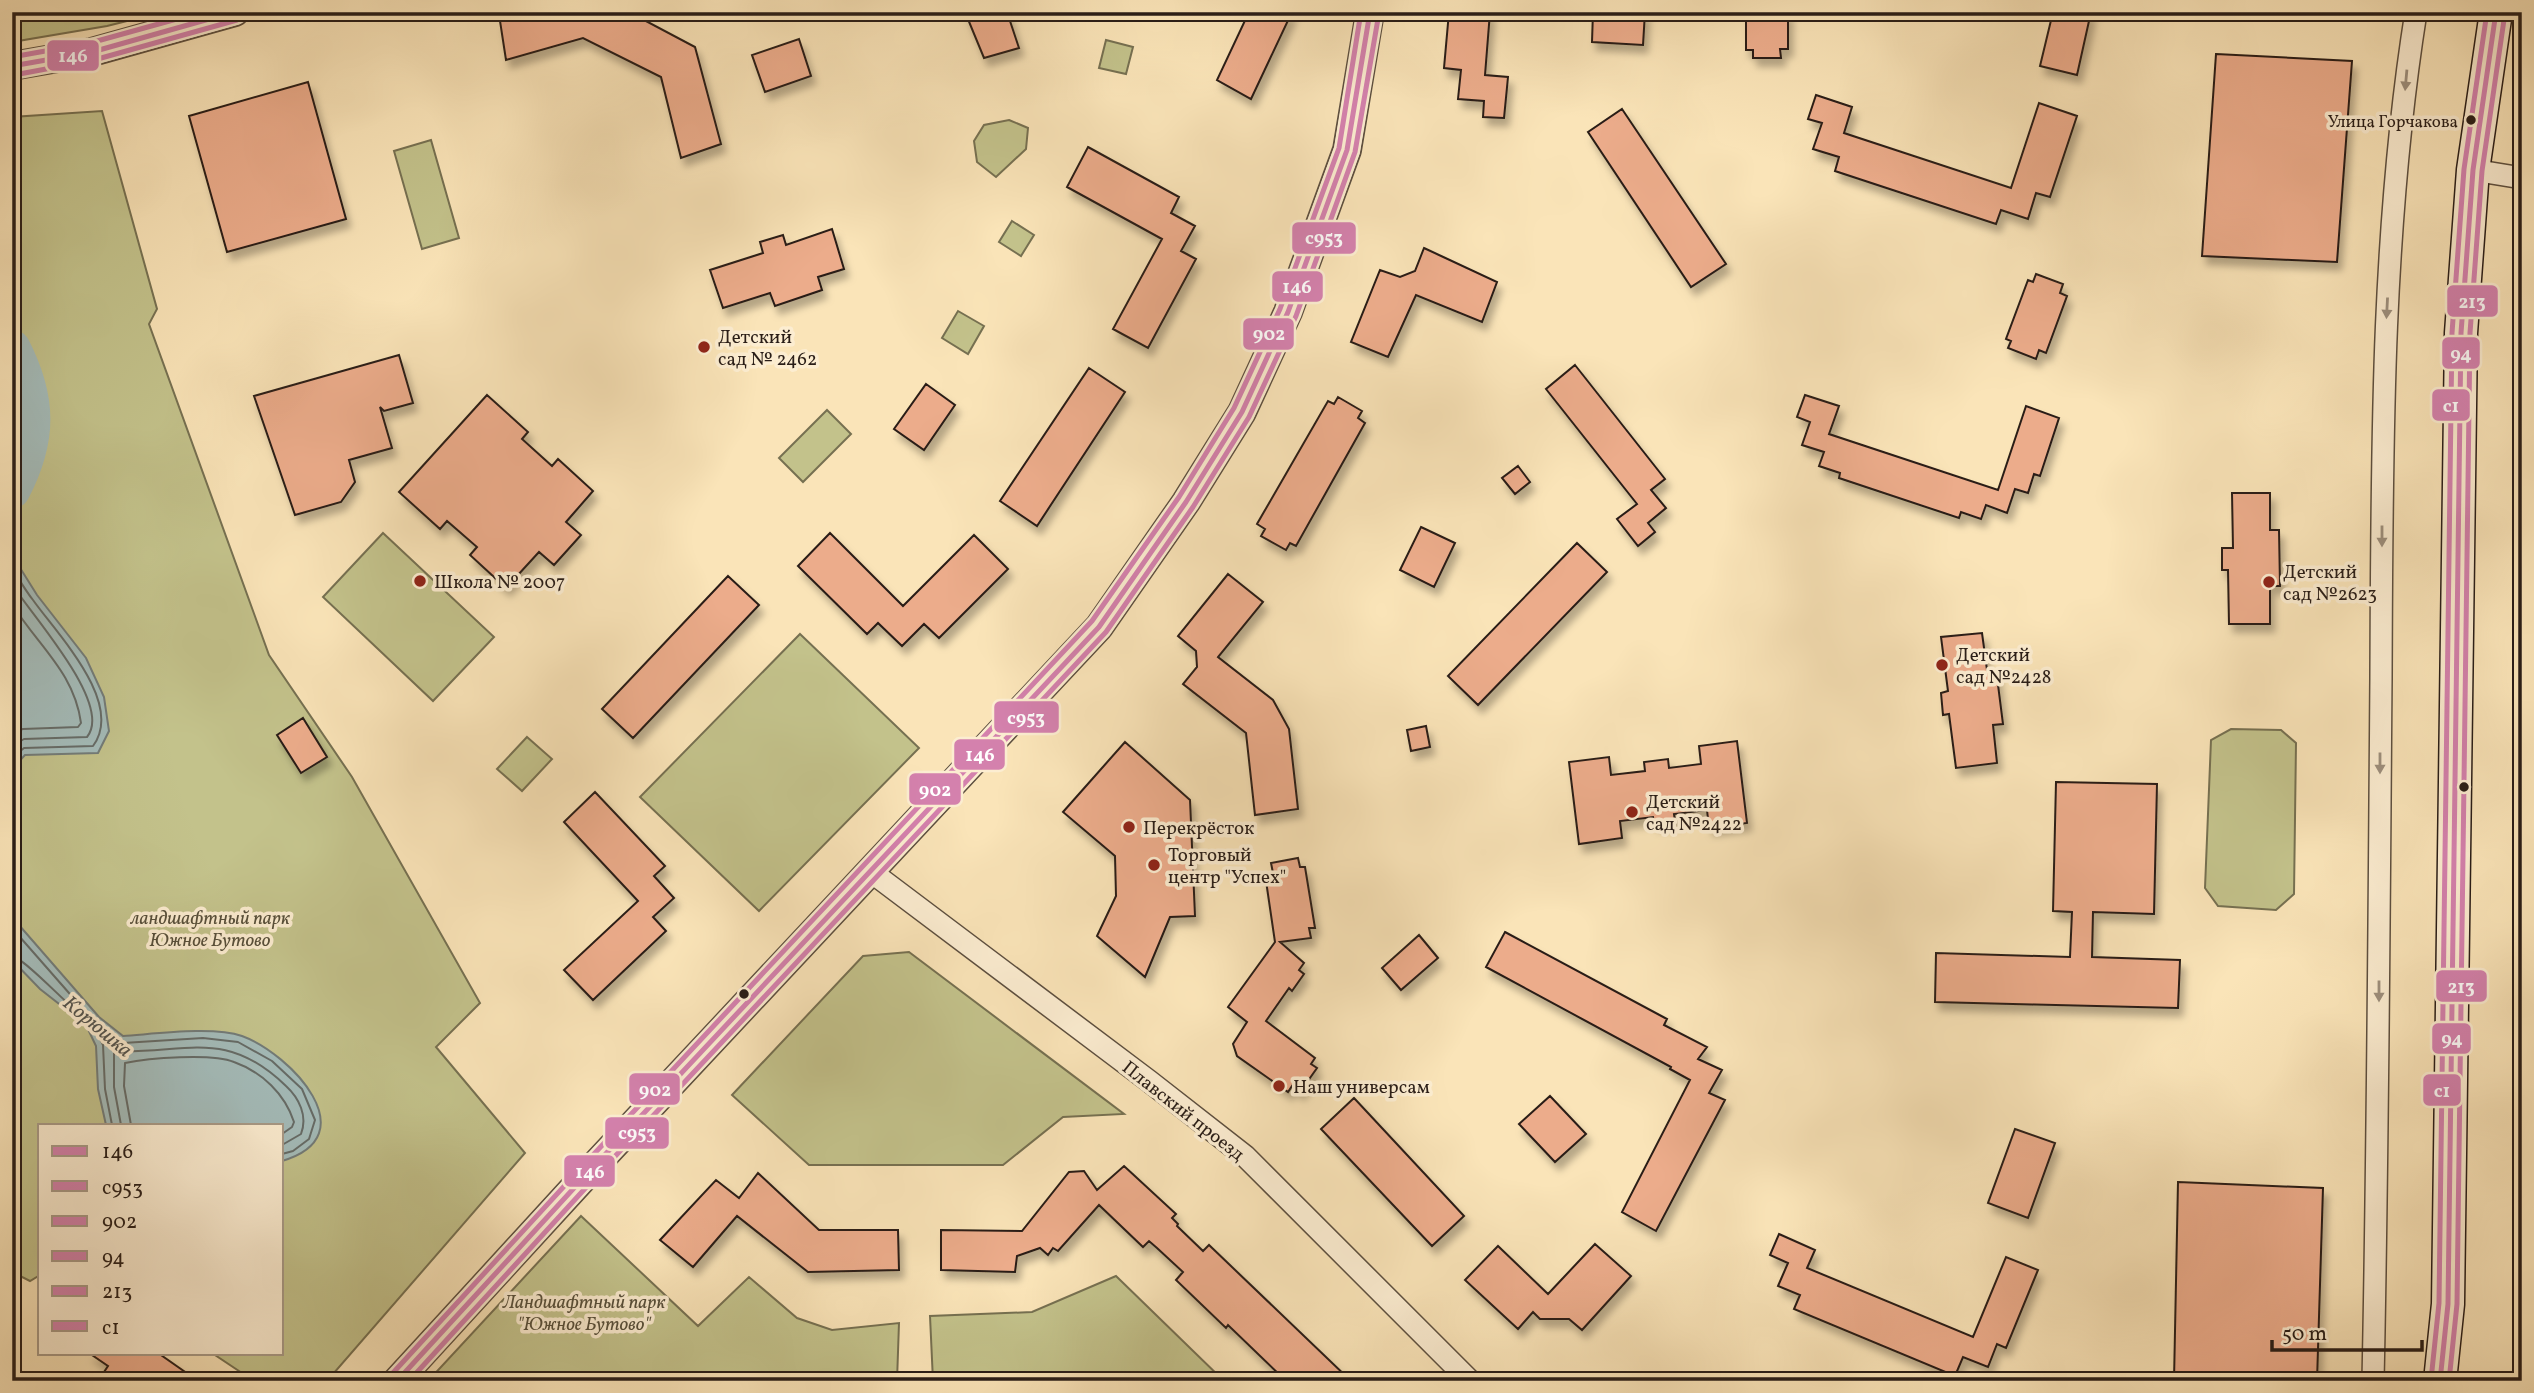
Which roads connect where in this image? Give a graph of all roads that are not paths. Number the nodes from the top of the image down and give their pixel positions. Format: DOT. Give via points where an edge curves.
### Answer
graph roads {
  1 [pos="235,12"];
  2 [pos="1370,12"];
  3 [pos="2416,12"];
  4 [pos="2496,12"];
  5 [pos="12,66"];
  6 [pos="2473,170"];
  7 [pos="2522,178"];
  8 [pos="870,871"];
  9 [pos="397,1381"];
  10 [pos="1470,1381"];
  11 [pos="2373,1381"];
  12 [pos="2440,1381"];
  1 -- 5 [label="street" via="92,52"];
  2 -- 8 [label="street" via="1347,150 1288,312 1242,412 1099,627"];
  3 -- 11 [label="street, one-way" via="2387,307 2382,435"];
  4 -- 6 [label="main road"];
  6 -- 7 [label="street"];
  6 -- 12 [label="main road" via="2461,333 2448,1304"];
  8 -- 9 [label="street"];
  8 -- 10 [label="street, Плавский проезд" via="1245,1156"];
}
